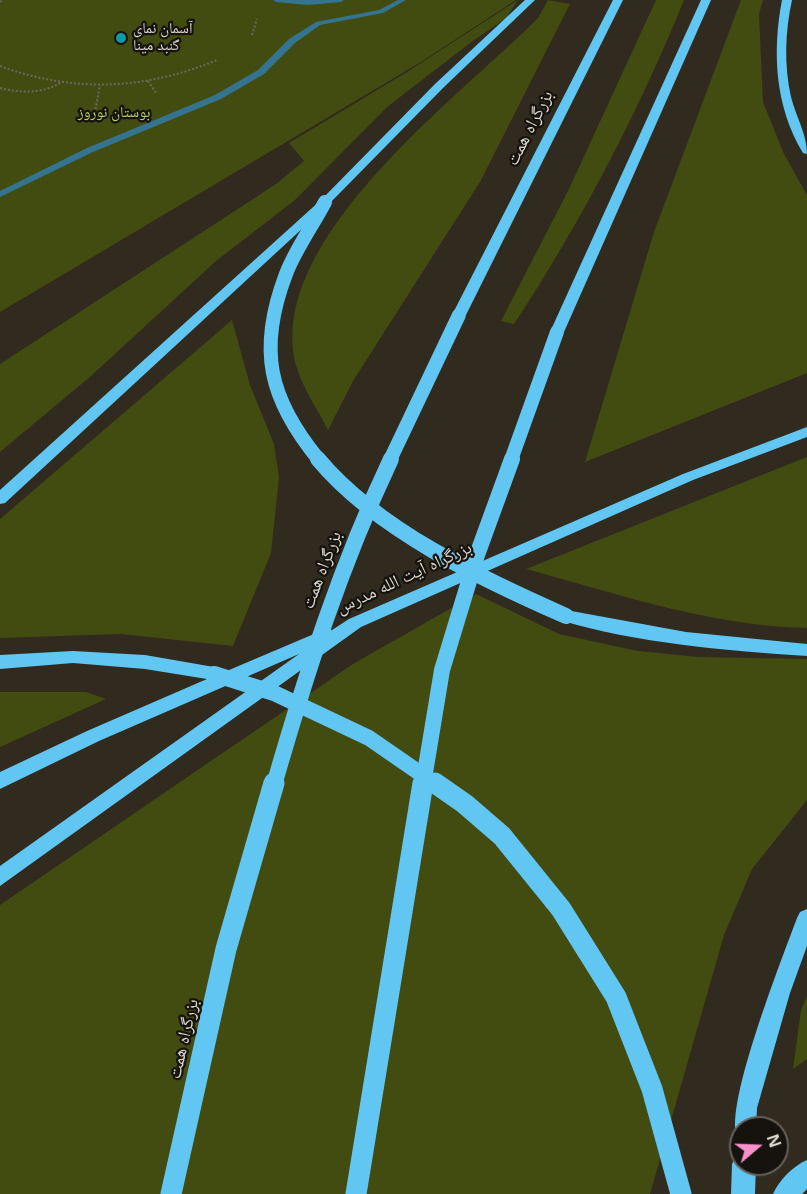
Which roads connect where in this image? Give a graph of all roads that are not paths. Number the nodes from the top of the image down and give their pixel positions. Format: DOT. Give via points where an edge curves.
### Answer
graph roads {
  1 [pos="276,0"];
  2 [pos="342,0"];
  3 [pos="403,0"];
  4 [pos="530,0"];
  5 [pos="618,0"];
  6 [pos="706,0"];
  7 [pos="787,0"];
  8 [pos="807,151"];
  9 [pos="0,194"];
  10 [pos="326,201"];
  11 [pos="807,432"];
  12 [pos="0,499"];
  13 [pos="356,623"];
  14 [pos="807,650"];
  15 [pos="0,662"];
  16 [pos="0,781"];
  17 [pos="0,877"];
  18 [pos="807,918"];
  19 [pos="747,1116"];
  20 [pos="807,1172"];
  21 [pos="744,1176"];
  22 [pos="171,1194"];
  23 [pos="356,1194"];
  24 [pos="681,1194"];
  25 [pos="743,1194"];
  26 [pos="785,1194"];
  1 -- 2 [label="street"];
  3 -- 9 [label="street" via="381,12 318,23 292,41 261,72 218,98 90,150"];
  4 -- 10 [label="highway"];
  5 -- 22 [label="highway, بزرگراه همت, bridge" via="459,315 338,579 310,661 226,949"];
  6 -- 23 [label="highway, bridge" via="557,332 477,555 442,670"];
  7 -- 8 [label="highway" via="781,64 790,111"];
  10 -- 12 [label="highway"];
  10 -- 14 [label="highway, bridge" via="286,274 269,342 273,378 285,411 339,483 424,545 470,572 566,616 655,635"];
  11 -- 13 [label="highway, بزرگراه آیت الله مدرس" via="688,477"];
  13 -- 16 [label="highway" via="93,736"];
  13 -- 17 [label="highway, بزرگراه آیت الله مدرس"];
  15 -- 24 [label="highway, bridge" via="74,657 145,662 214,674 274,693 369,738 465,804 502,836 561,909 616,997 652,1089"];
  18 -- 19 [label="highway" via="779,993"];
  20 -- 26 [label="highway"];
  21 -- 25 [label="highway"];
}
